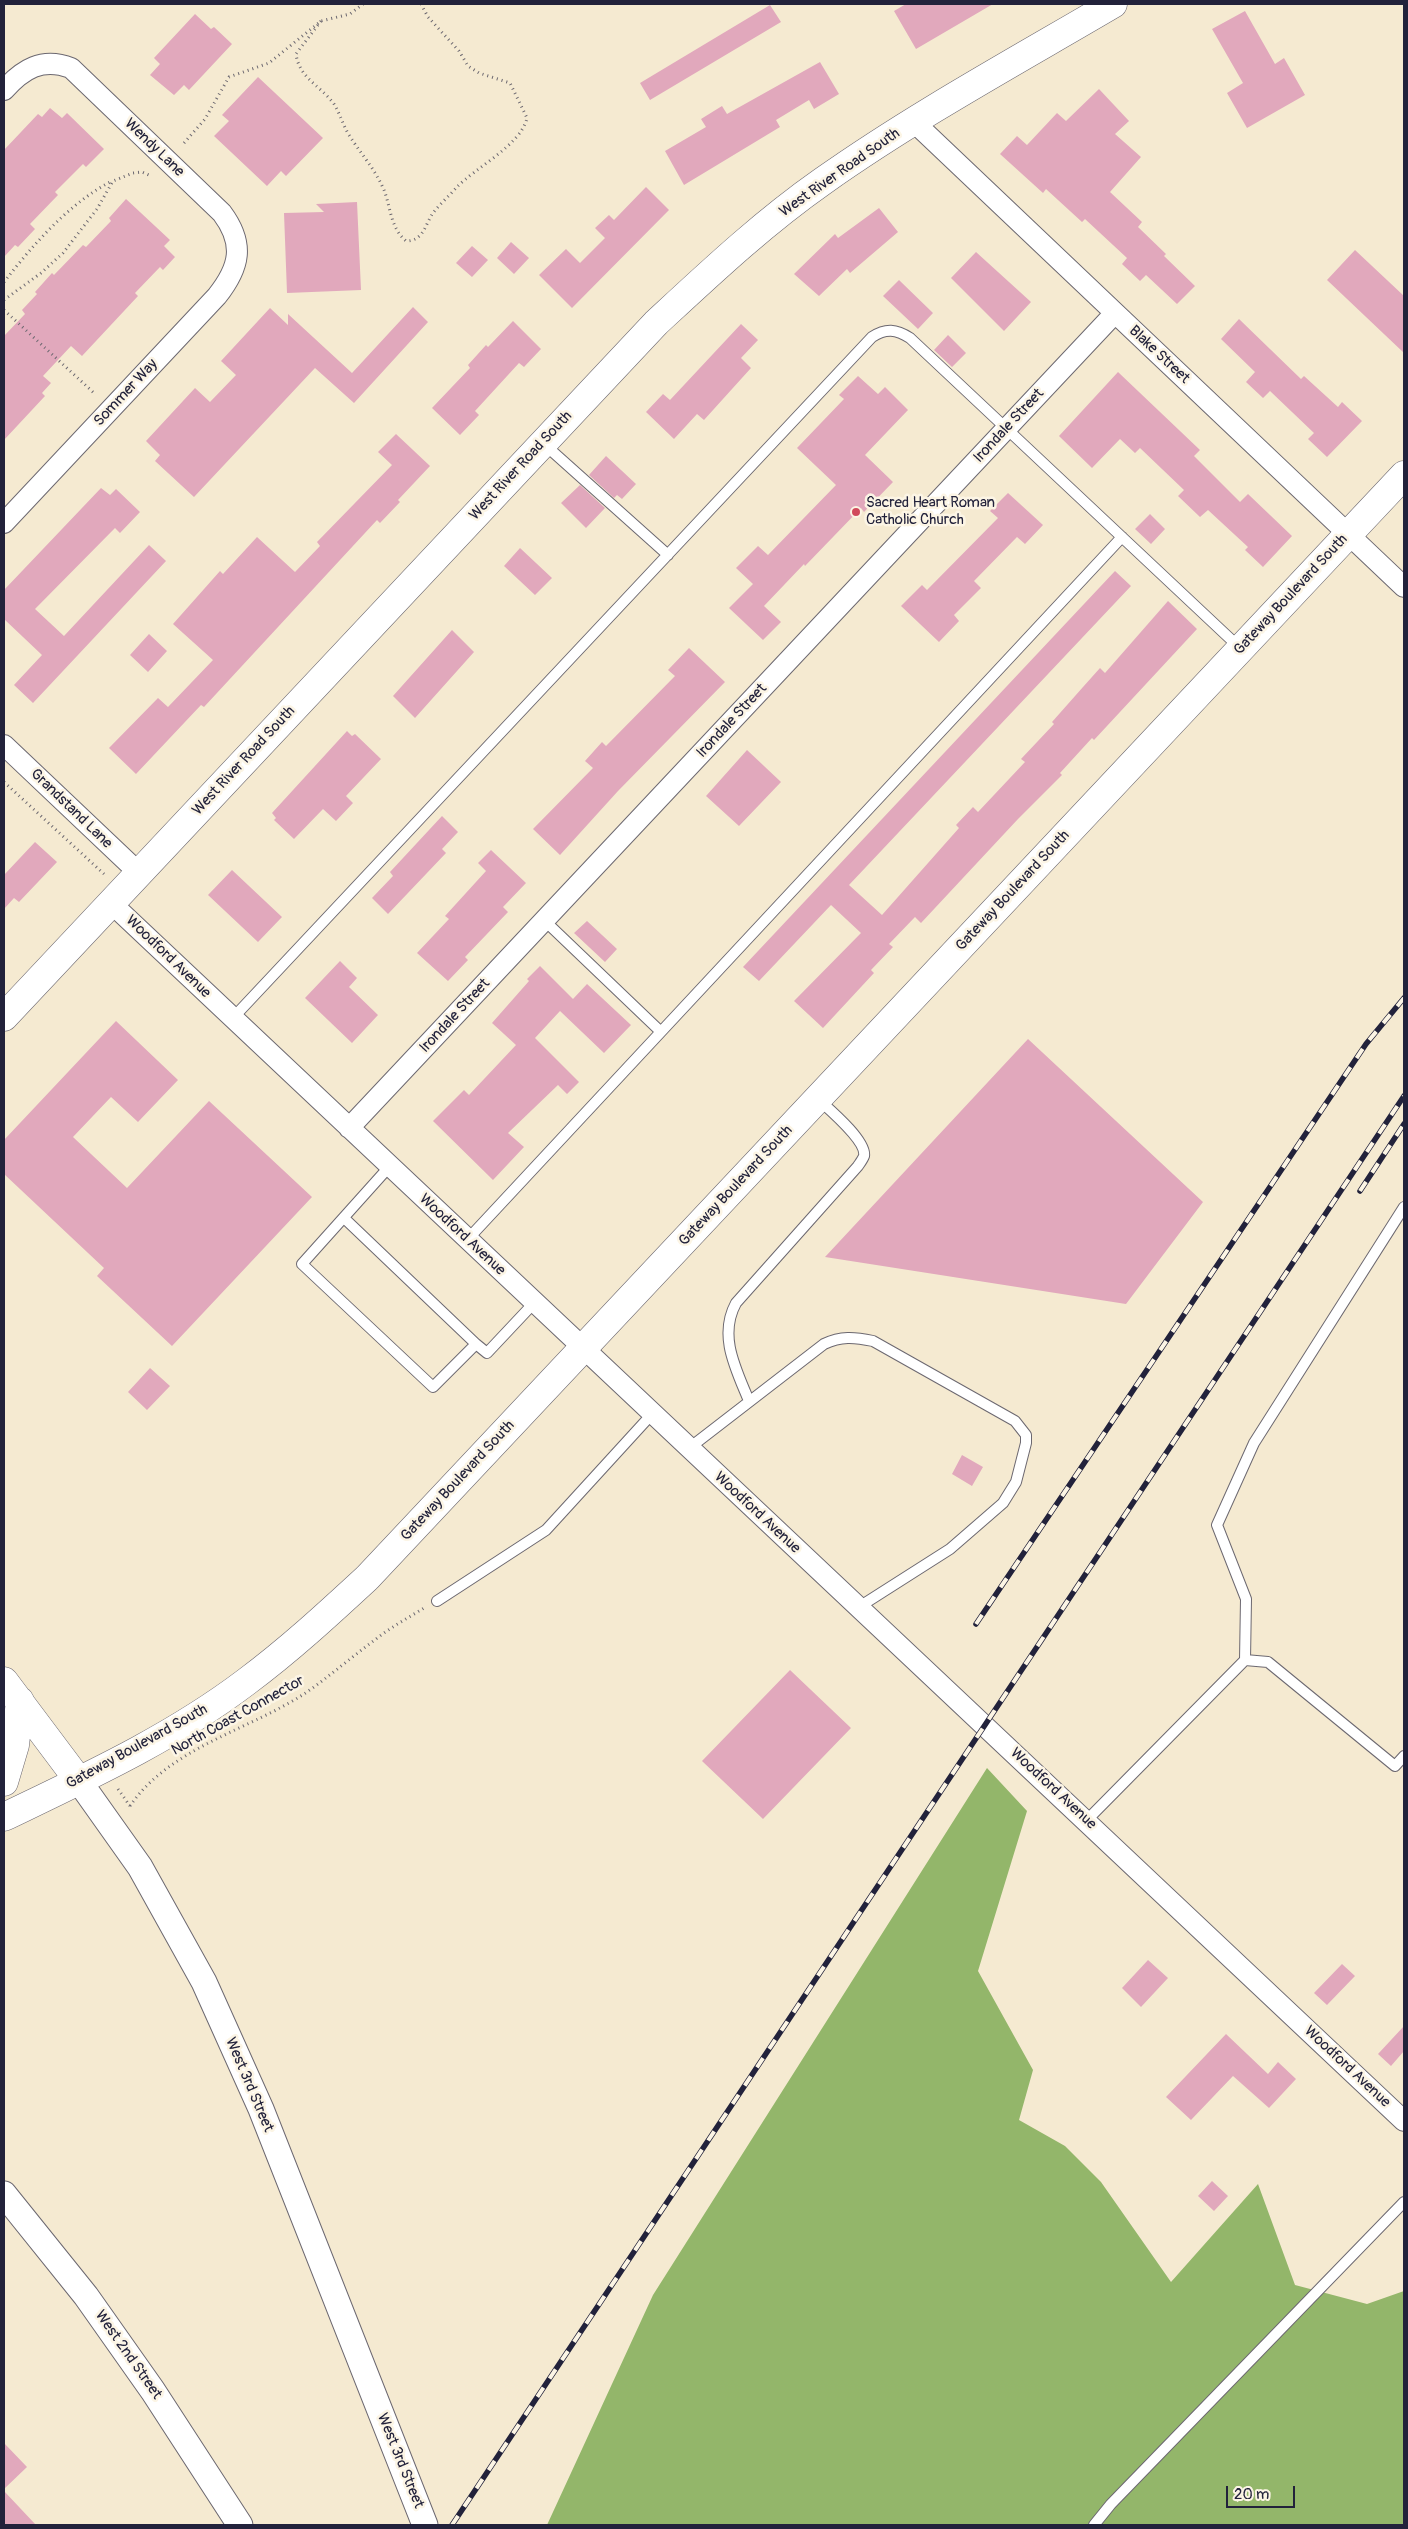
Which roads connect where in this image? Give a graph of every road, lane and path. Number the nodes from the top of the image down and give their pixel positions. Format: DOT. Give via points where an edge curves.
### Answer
graph roads {
  1 [pos="363,4"];
  2 [pos="422,4"];
  3 [pos="1113,4"];
  4 [pos="321,21"];
  5 [pos="4,90"];
  6 [pos="914,122"];
  7 [pos="184,143"];
  8 [pos="152,177"];
  9 [pos="113,181"];
  10 [pos="238,257"];
  11 [pos="4,282"];
  12 [pos="4,300"];
  13 [pos="4,310"];
  14 [pos="1115,314"];
  15 [pos="94,394"];
  16 [pos="1006,430"];
  17 [pos="543,443"];
  18 [pos="1404,474"];
  19 [pos="4,523"];
  20 [pos="1349,534"];
  21 [pos="1122,537"];
  22 [pos="668,555"];
  23 [pos="1404,587"];
  24 [pos="1241,648"];
  25 [pos="4,745"];
  26 [pos="4,782"];
  27 [pos="125,888"];
  28 [pos="544,921"];
  29 [pos="4,1017"];
  30 [pos="232,1018"];
  31 [pos="660,1031"];
  32 [pos="818,1099"];
  33 [pos="349,1128"];
  34 [pos="389,1166"];
  35 [pos="1404,1207"];
  36 [pos="344,1218"];
  37 [pos="467,1240"];
  38 [pos="534,1303"];
  39 [pos="476,1344"];
  40 [pos="583,1349"];
  41 [pos="749,1401"];
  42 [pos="652,1414"];
  43 [pos="688,1449"];
  44 [pos="437,1601"];
  45 [pos="859,1607"];
  46 [pos="1245,1660"];
  47 [pos="12,1691"];
  48 [pos="1404,1756"];
  49 [pos="79,1781"];
  50 [pos="4,1782"];
  51 [pos="130,1806"];
  52 [pos="4,1817"];
  53 [pos="1087,1820"];
  54 [pos="1404,2121"];
  55 [pos="4,2194"];
  56 [pos="1404,2202"];
  57 [pos="240,2525"];
  58 [pos="426,2525"];
  59 [pos="1094,2525"];
  1 -- 4 [label="path" via="350,14"];
  2 -- 4 [label="path" via="428,17 468,66 510,83 527,118 503,151 462,182 434,211 424,231 410,241 395,229 377,176 349,134 334,104 297,64 296,54"];
  3 -- 6 [label="main road, West River Road South"];
  4 -- 7 [label="path" via="269,63 229,77 205,119"];
  5 -- 10 [label="street, Wendy Lane" via="14,78 45,63 71,68 222,212 233,229"];
  6 -- 14 [label="street, Blake Street"];
  6 -- 17 [label="main road, West River Road South" via="822,181 736,249 656,323"];
  8 -- 9 [label="path" via="142,172"];
  9 -- 11 [label="path" via="72,210"];
  9 -- 12 [label="path" via="97,209 62,253"];
  10 -- 19 [label="street, Sommer Way" via="232,275 217,296"];
  13 -- 15 [label="path"];
  14 -- 16 [label="street, Irondale Street"];
  14 -- 20 [label="street, Blake Street"];
  16 -- 21 [label="lane"];
  16 -- 22 [label="lane" via="910,338 897,330 882,331 872,337"];
  16 -- 28 [label="street, Irondale Street"];
  17 -- 22 [label="lane"];
  17 -- 27 [label="main road, West River Road South"];
  18 -- 20 [label="main road, Gateway Boulevard South"];
  20 -- 23 [label="street, Blake Street"];
  20 -- 24 [label="main road, Gateway Boulevard South"];
  21 -- 24 [label="lane"];
  21 -- 31 [label="lane"];
  22 -- 30 [label="lane"];
  24 -- 32 [label="main road, Gateway Boulevard South"];
  25 -- 27 [label="street, Grandstand Lane"];
  26 -- 27 [label="path" via="95,868"];
  27 -- 29 [label="main road, West River Road South"];
  27 -- 30 [label="street, Woodford Avenue"];
  28 -- 31 [label="lane"];
  28 -- 33 [label="street, Irondale Street"];
  30 -- 33 [label="street, Woodford Avenue"];
  31 -- 37 [label="lane"];
  32 -- 40 [label="main road, Gateway Boulevard South"];
  32 -- 41 [label="lane" via="853,1133 863,1148 864,1156 736,1303 729,1316 729,1351"];
  33 -- 34 [label="street, Woodford Avenue"];
  34 -- 36 [label="lane"];
  34 -- 37 [label="street, Woodford Avenue"];
  35 -- 46 [label="lane" via="1254,1444 1217,1525 1246,1599"];
  36 -- 39 [label="lane"];
  36 -- 39 [label="lane" via="302,1264 433,1387"];
  37 -- 38 [label="street, Woodford Avenue"];
  38 -- 39 [label="lane" via="487,1353"];
  38 -- 40 [label="street, Woodford Avenue"];
  40 -- 42 [label="street, Woodford Avenue"];
  40 -- 49 [label="main road, Gateway Boulevard South" via="367,1578 309,1633 245,1683 178,1728"];
  41 -- 43 [label="lane"];
  41 -- 45 [label="lane" via="824,1344 836,1338 852,1337 873,1341 1006,1416 1026,1435 1016,1482 1003,1503 950,1549"];
  42 -- 43 [label="street, Woodford Avenue"];
  42 -- 44 [label="lane" via="546,1530"];
  43 -- 45 [label="street, Woodford Avenue"];
  44 -- 51 [label="path, North Coast Connector" via="378,1637 307,1692 172,1766 143,1790"];
  45 -- 53 [label="street, Woodford Avenue"];
  46 -- 48 [label="lane" via="1268,1662 1395,1766"];
  46 -- 53 [label="lane"];
  47 -- 49 [label="main road, West 3rd Street"];
  47 -- 50 [label="main road" via="15,1745"];
  49 -- 52 [label="main road, Gateway Boulevard South"];
  49 -- 58 [label="street, West 3rd Street" via="140,1867 204,1982 261,2109"];
  53 -- 54 [label="street, Woodford Avenue"];
  55 -- 57 [label="street, West 2nd Street" via="86,2296 153,2391"];
  56 -- 59 [label="lane"];
}
